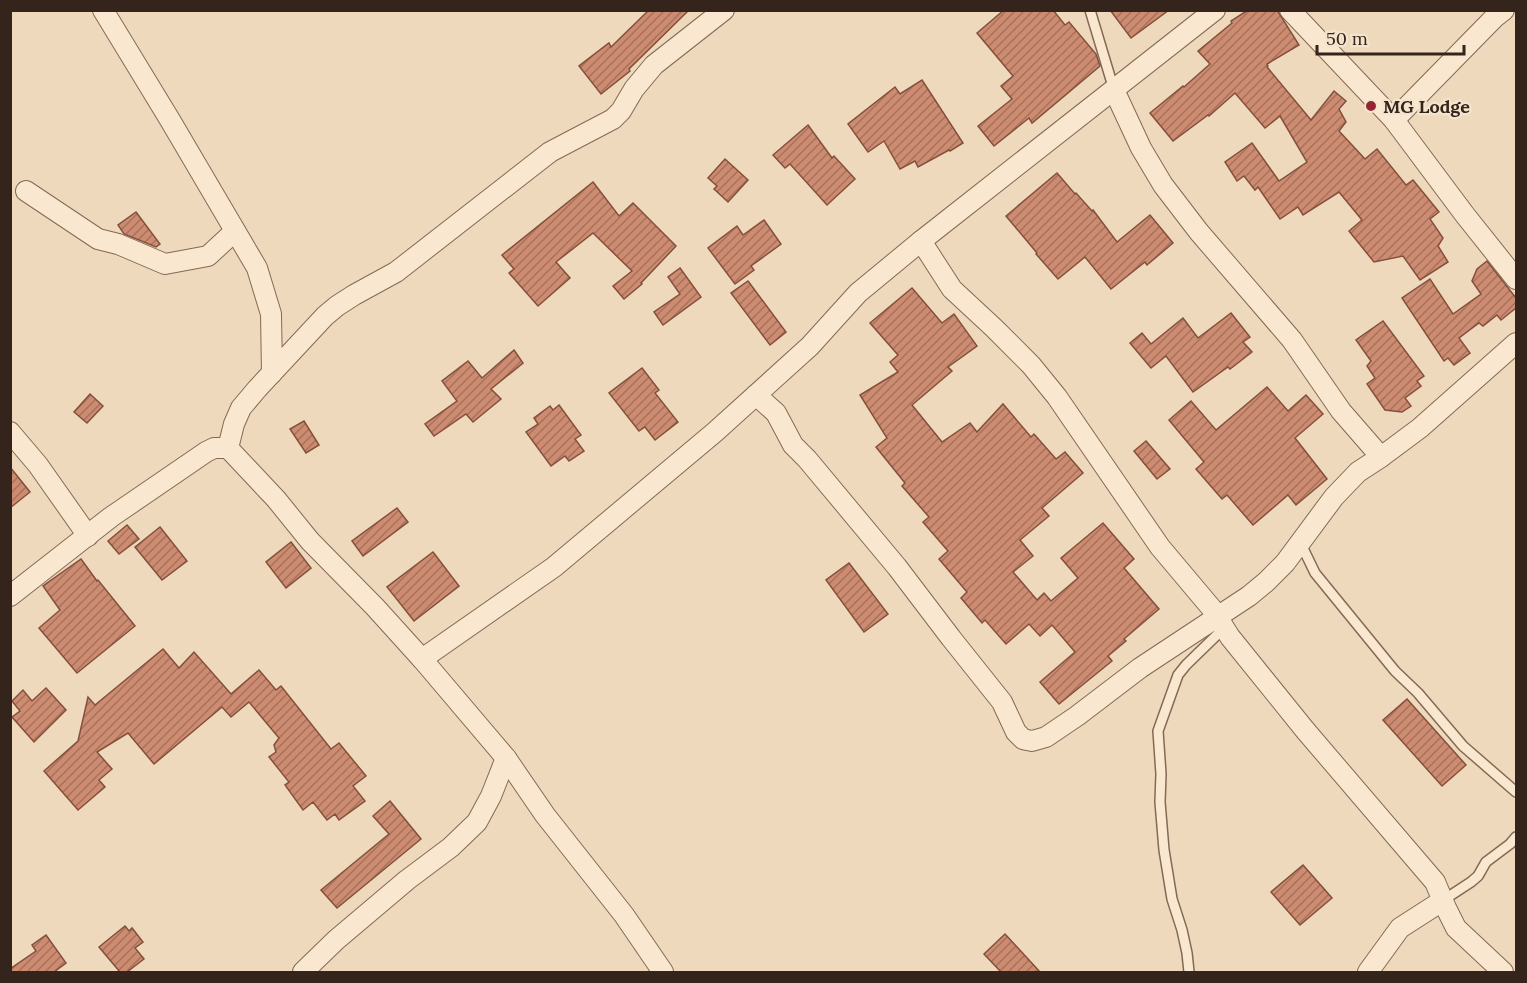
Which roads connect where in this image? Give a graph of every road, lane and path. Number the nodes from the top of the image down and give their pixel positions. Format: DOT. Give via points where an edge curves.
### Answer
graph roads {
  1 [pos="103,10"];
  2 [pos="724,10"];
  3 [pos="1090,10"];
  4 [pos="1215,10"];
  5 [pos="1290,10"];
  6 [pos="1504,10"];
  7 [pos="1114,90"];
  8 [pos="1394,120"];
  9 [pos="27,191"];
  10 [pos="235,231"];
  11 [pos="921,241"];
  12 [pos="1516,279"];
  13 [pos="1516,343"];
  14 [pos="272,373"];
  15 [pos="756,395"];
  16 [pos="10,432"];
  17 [pos="228,448"];
  18 [pos="1381,457"];
  19 [pos="88,536"];
  20 [pos="1300,542"];
  21 [pos="10,596"];
  22 [pos="1221,623"];
  23 [pos="422,658"];
  24 [pos="506,758"];
  25 [pos="1516,792"];
  26 [pos="1516,837"];
  27 [pos="1443,900"];
  28 [pos="303,972"];
  29 [pos="663,972"];
  30 [pos="1189,972"];
  31 [pos="1368,972"];
  32 [pos="1503,972"];
  1 -- 10 [label="street"];
  2 -- 14 [label="street" via="654,65 613,119 549,152 396,272 337,306"];
  3 -- 7 [label="lane"];
  4 -- 7 [label="street"];
  5 -- 8 [label="street"];
  6 -- 8 [label="street"];
  7 -- 11 [label="street"];
  7 -- 18 [label="street" via="1163,185 1292,340 1341,411"];
  8 -- 12 [label="street"];
  9 -- 10 [label="street" via="98,239 165,264 207,256"];
  10 -- 14 [label="street" via="257,268 271,314"];
  11 -- 15 [label="street" via="858,293 810,346"];
  11 -- 22 [label="street" via="952,289 1031,365 1057,397 1160,547"];
  13 -- 18 [label="street"];
  14 -- 17 [label="street" via="242,408"];
  15 -- 22 [label="street" via="776,413 793,445 897,567 1002,702 1023,739 1046,737 1140,668"];
  15 -- 23 [label="street" via="554,567"];
  16 -- 19 [label="street"];
  17 -- 19 [label="street" via="206,452"];
  17 -- 23 [label="street"];
  18 -- 20 [label="street" via="1358,472 1334,496"];
  19 -- 21 [label="street"];
  20 -- 22 [label="street" via="1285,563"];
  20 -- 25 [label="lane" via="1315,573 1395,671 1463,746"];
  22 -- 27 [label="street" via="1305,730 1435,882"];
  22 -- 30 [label="lane" via="1178,675 1158,731 1164,850"];
  23 -- 24 [label="street"];
  24 -- 28 [label="street" via="477,822"];
  24 -- 29 [label="street"];
  26 -- 27 [label="lane" via="1486,862 1478,876"];
  27 -- 31 [label="street" via="1400,928"];
  27 -- 32 [label="street" via="1456,928"];
}
